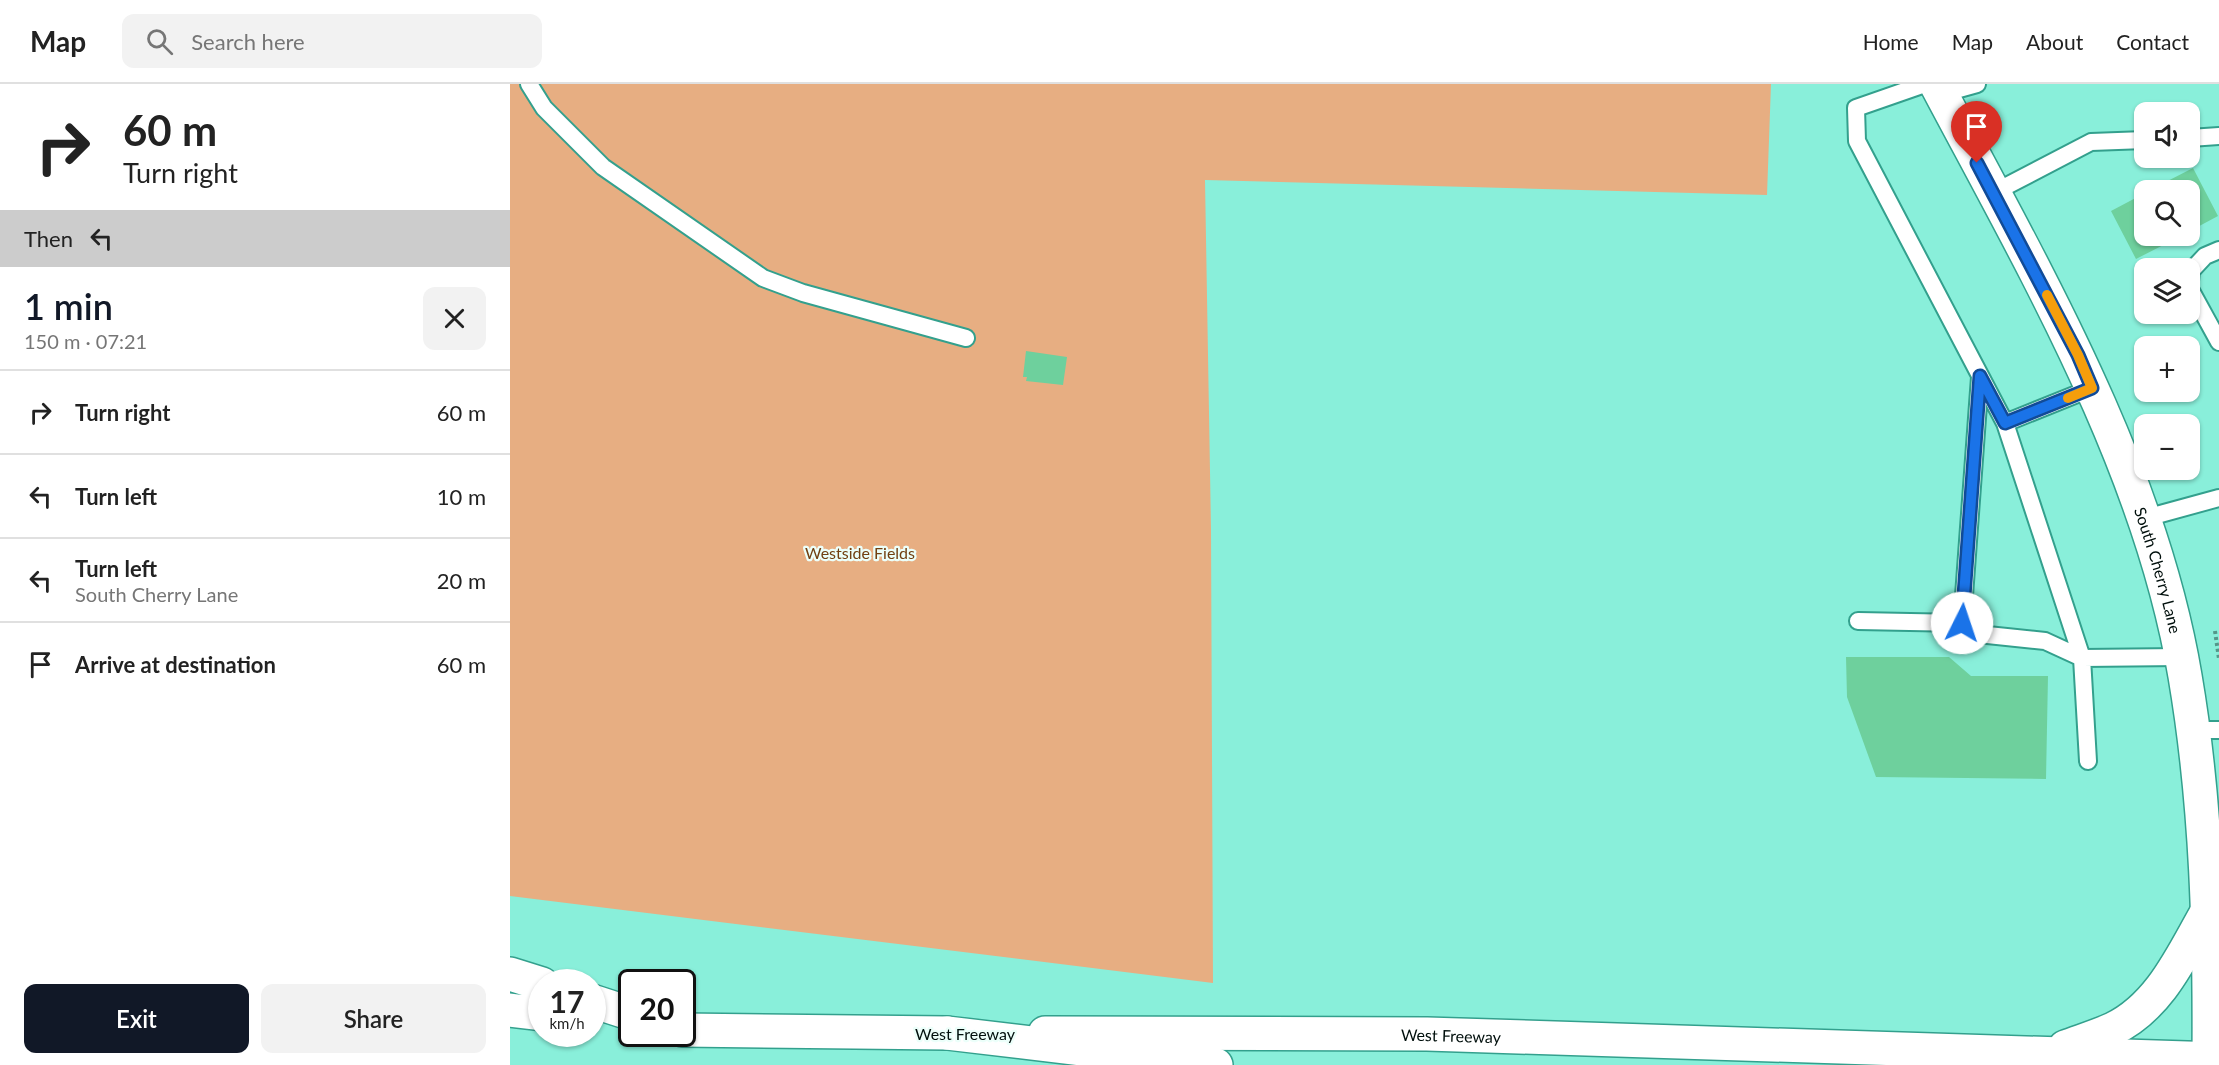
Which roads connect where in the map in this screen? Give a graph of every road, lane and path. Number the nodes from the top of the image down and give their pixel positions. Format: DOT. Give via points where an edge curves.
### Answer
graph roads {
  1 [pos="529,84"];
  2 [pos="1977,84"];
  3 [pos="1934,87"];
  4 [pos="2219,136"];
  5 [pos="2200,137"];
  6 [pos="2134,140"];
  7 [pos="1993,193"];
  8 [pos="2219,250"];
  9 [pos="2200,261"];
  10 [pos="2200,307"];
  11 [pos="966,338"];
  12 [pos="2219,342"];
  13 [pos="1980,376"];
  14 [pos="2092,388"];
  15 [pos="2005,423"];
  16 [pos="2219,498"];
  17 [pos="2142,519"];
  18 [pos="1858,621"];
  19 [pos="1962,623"];
  20 [pos="2214,631"];
  21 [pos="2082,657"];
  22 [pos="2181,657"];
  23 [pos="2219,659"];
  24 [pos="2206,730"];
  25 [pos="2088,761"];
  26 [pos="2209,908"];
  27 [pos="2219,946"];
  28 [pos="510,974"];
  29 [pos="528,980"];
  30 [pos="510,1010"];
  31 [pos="528,1012"];
  32 [pos="696,1030"];
  33 [pos="947,1033"];
  34 [pos="2048,1053"];
  35 [pos="2212,1061"];
  36 [pos="1216,1065"];
  1 -- 11 [label="lane" via="544,108 603,167 763,278 803,293"];
  2 -- 3 [label="lane"];
  3 -- 7 [label="main road, South Cherry Lane"];
  3 -- 13 [label="lane" via="1856,108 1857,141"];
  4 -- 5 [label="lane"];
  6 -- 7 [label="lane" via="2091,142"];
  7 -- 14 [label="main road, South Cherry Lane"];
  8 -- 9 [label="lane"];
  10 -- 12 [label="lane"];
  13 -- 15 [label="lane"];
  13 -- 19 [label="lane"];
  14 -- 15 [label="lane"];
  14 -- 17 [label="main road, South Cherry Lane"];
  15 -- 21 [label="lane"];
  16 -- 17 [label="lane"];
  17 -- 22 [label="main road, South Cherry Lane" via="2161,575"];
  18 -- 19 [label="lane"];
  19 -- 21 [label="lane" via="1978,634 2045,641"];
  20 -- 23 [label="path"];
  21 -- 22 [label="lane"];
  21 -- 25 [label="lane"];
  22 -- 24 [label="main road, South Cherry Lane"];
  24 -- 26 [label="main road, South Cherry Lane" via="2200,781"];
  26 -- 27 [label="main road"];
  26 -- 34 [label="main road" via="2168,980 2146,1006 2114,1028"];
  26 -- 35 [label="main road, South Cherry Lane"];
  28 -- 29 [label="main road"];
  30 -- 31 [label="main road"];
  32 -- 33 [label="main road, West Freeway"];
  33 -- 34 [label="main road, West Freeway" via="1427,1034"];
  33 -- 36 [label="main road"];
  34 -- 35 [label="main road, West Freeway"];
}
